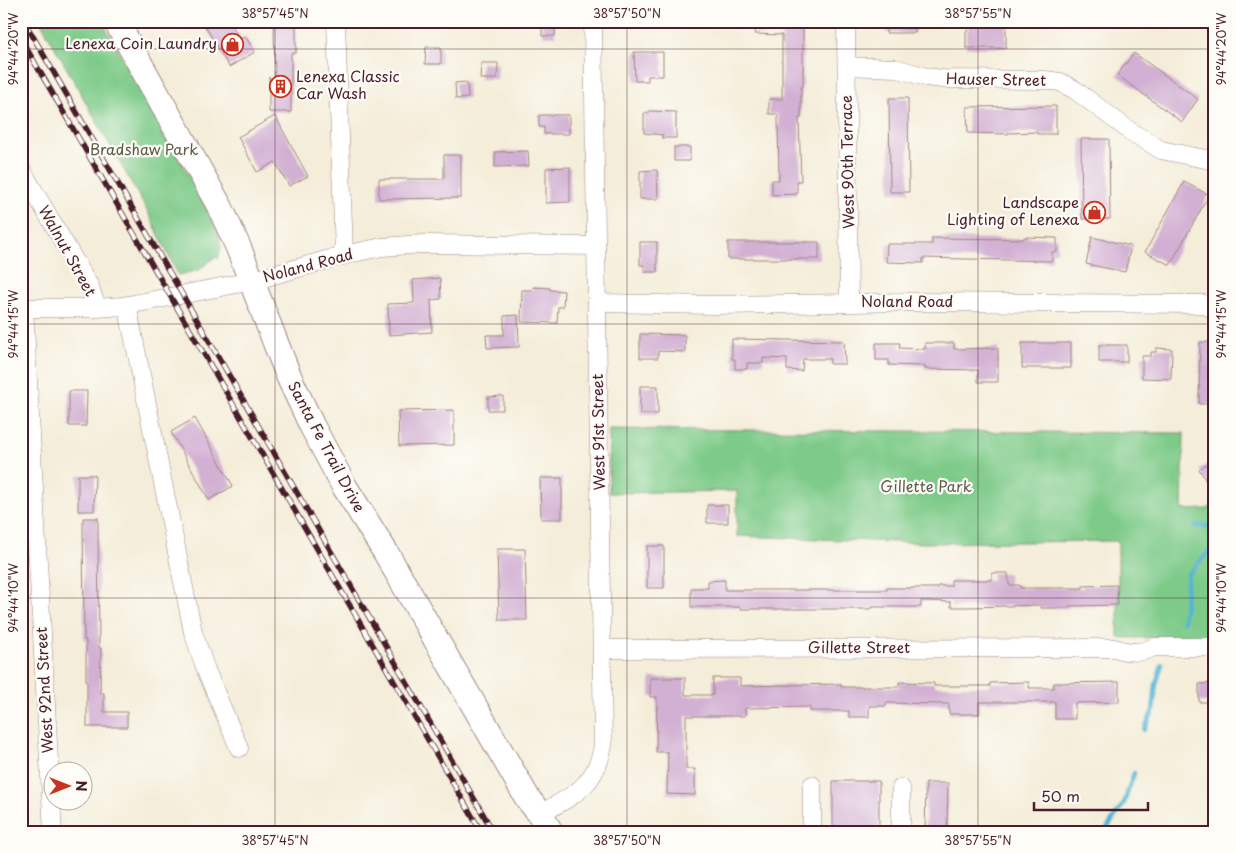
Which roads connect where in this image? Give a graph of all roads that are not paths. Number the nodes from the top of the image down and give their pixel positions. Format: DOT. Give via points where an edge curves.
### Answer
graph roads {
  1 [pos="116,21"];
  2 [pos="336,21"];
  3 [pos="593,21"];
  4 [pos="846,21"];
  5 [pos="847,66"];
  6 [pos="1215,161"];
  7 [pos="21,169"];
  8 [pos="596,246"];
  9 [pos="344,254"];
  10 [pos="252,281"];
  11 [pos="597,303"];
  12 [pos="849,303"];
  13 [pos="127,305"];
  14 [pos="23,308"];
  15 [pos="97,308"];
  16 [pos="1215,311"];
  17 [pos="1215,647"];
  18 [pos="603,649"];
  19 [pos="239,748"];
  20 [pos="812,785"];
  21 [pos="901,788"];
  22 [pos="546,823"];
  23 [pos="53,833"];
  24 [pos="812,833"];
  25 [pos="901,833"];
  1 -- 10 [label="main road, Santa Fe Trail Drive" via="220,207"];
  2 -- 9 [label="street"];
  3 -- 8 [label="street, West 91st Street"];
  4 -- 5 [label="street, West 90th Terrace"];
  5 -- 6 [label="street, Hauser Street" via="895,68 926,78 1060,82 1161,150"];
  5 -- 12 [label="street, West 90th Terrace"];
  7 -- 15 [label="street, Walnut Street" via="90,286"];
  8 -- 9 [label="street, Noland Road" via="423,244"];
  8 -- 11 [label="street, West 91st Street"];
  9 -- 10 [label="street, Noland Road"];
  10 -- 13 [label="street, Noland Road"];
  10 -- 22 [label="main road, Santa Fe Trail Drive" via="289,377 325,451 528,799"];
  11 -- 12 [label="street, Noland Road"];
  11 -- 18 [label="street, West 91st Street"];
  12 -- 16 [label="street, Noland Road" via="1204,304"];
  13 -- 15 [label="street, Noland Road"];
  13 -- 19 [label="street" via="193,632"];
  14 -- 15 [label="street, Noland Road"];
  14 -- 23 [label="street, West 92nd Street"];
  17 -- 18 [label="street, Gillette Street" via="1154,647 1146,640 1126,640 1115,648"];
  18 -- 22 [label="street, West 91st Street" via="603,746 600,763 578,793"];
  20 -- 24 [label="street"];
  21 -- 25 [label="street"];
}
